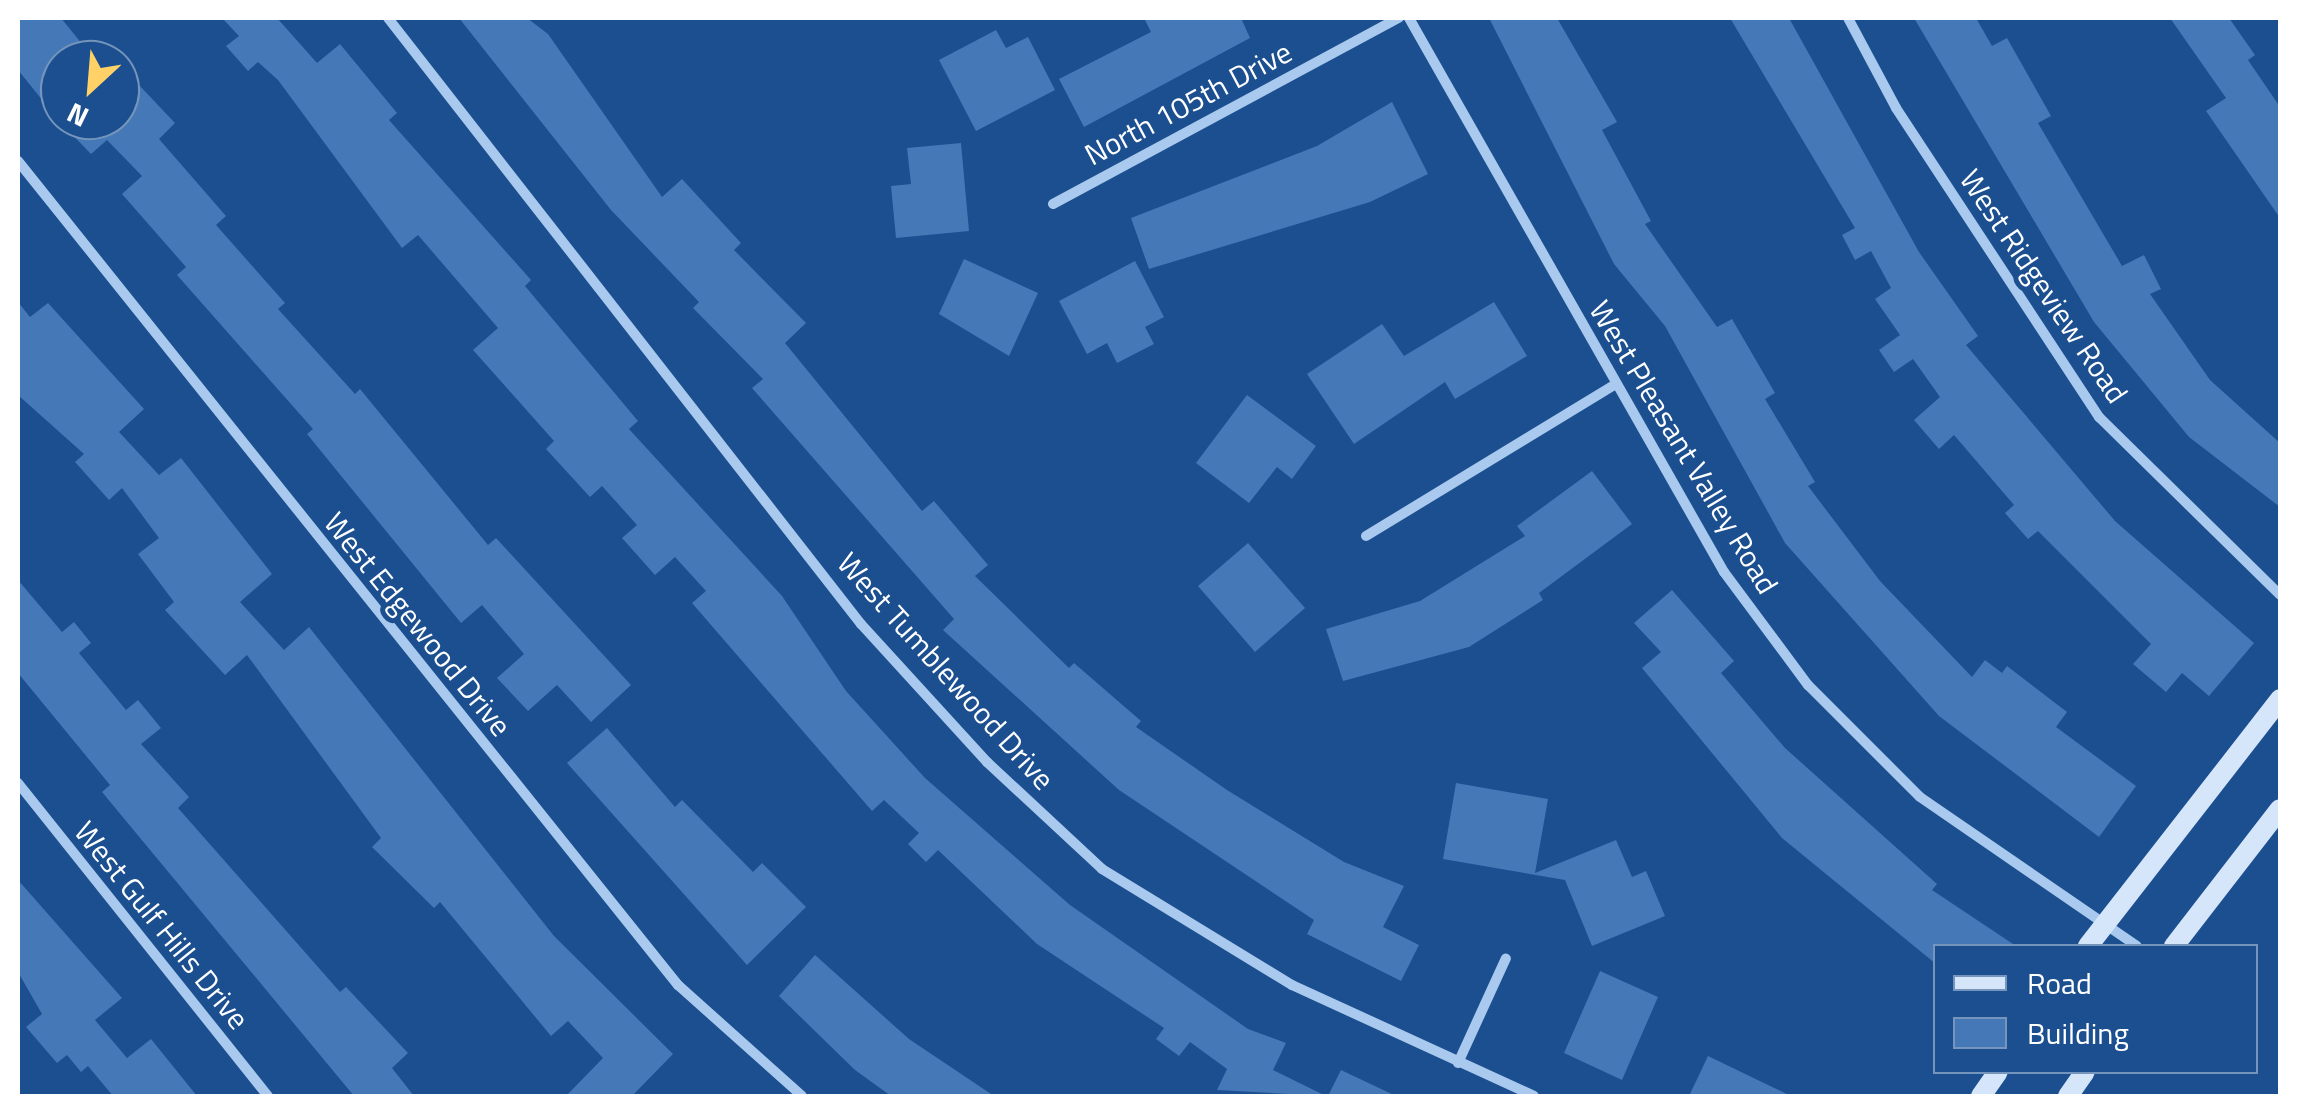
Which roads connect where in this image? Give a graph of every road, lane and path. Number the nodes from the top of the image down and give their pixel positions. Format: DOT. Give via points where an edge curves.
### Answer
graph roads {
  1 [pos="388,18"];
  2 [pos="1400,18"];
  3 [pos="1409,18"];
  4 [pos="1848,18"];
  5 [pos="18,162"];
  6 [pos="1053,204"];
  7 [pos="1614,385"];
  8 [pos="1366,536"];
  9 [pos="2280,595"];
  10 [pos="2280,700"];
  11 [pos="18,783"];
  12 [pos="2280,808"];
  13 [pos="2106,922"];
  14 [pos="2090,944"];
  15 [pos="2134,944"];
  16 [pos="2176,944"];
  17 [pos="1506,958"];
  18 [pos="1458,1063"];
  19 [pos="1997,1074"];
  20 [pos="2084,1074"];
  21 [pos="268,1096"];
  22 [pos="802,1096"];
  23 [pos="1534,1096"];
  24 [pos="1981,1096"];
  25 [pos="2068,1096"];
  1 -- 18 [label="street, West Tumblewood Drive" via="862,624 986,762 1102,869 1292,985"];
  2 -- 6 [label="street, North 105th Drive"];
  3 -- 7 [label="street, West Pleasant Valley Road"];
  4 -- 9 [label="street, West Ridgeview Road" via="1896,108 2098,417"];
  5 -- 22 [label="street, West Edgewood Drive" via="678,985"];
  7 -- 8 [label="street"];
  7 -- 13 [label="street, West Pleasant Valley Road" via="1724,572 1808,685 1920,797"];
  10 -- 13 [label="street"];
  11 -- 21 [label="street, West Gulf Hills Drive"];
  12 -- 16 [label="street"];
  13 -- 14 [label="street"];
  13 -- 15 [label="street, West Pleasant Valley Road"];
  17 -- 18 [label="street"];
  18 -- 23 [label="street, West Tumblewood Drive"];
  19 -- 24 [label="street"];
  20 -- 25 [label="street"];
}
